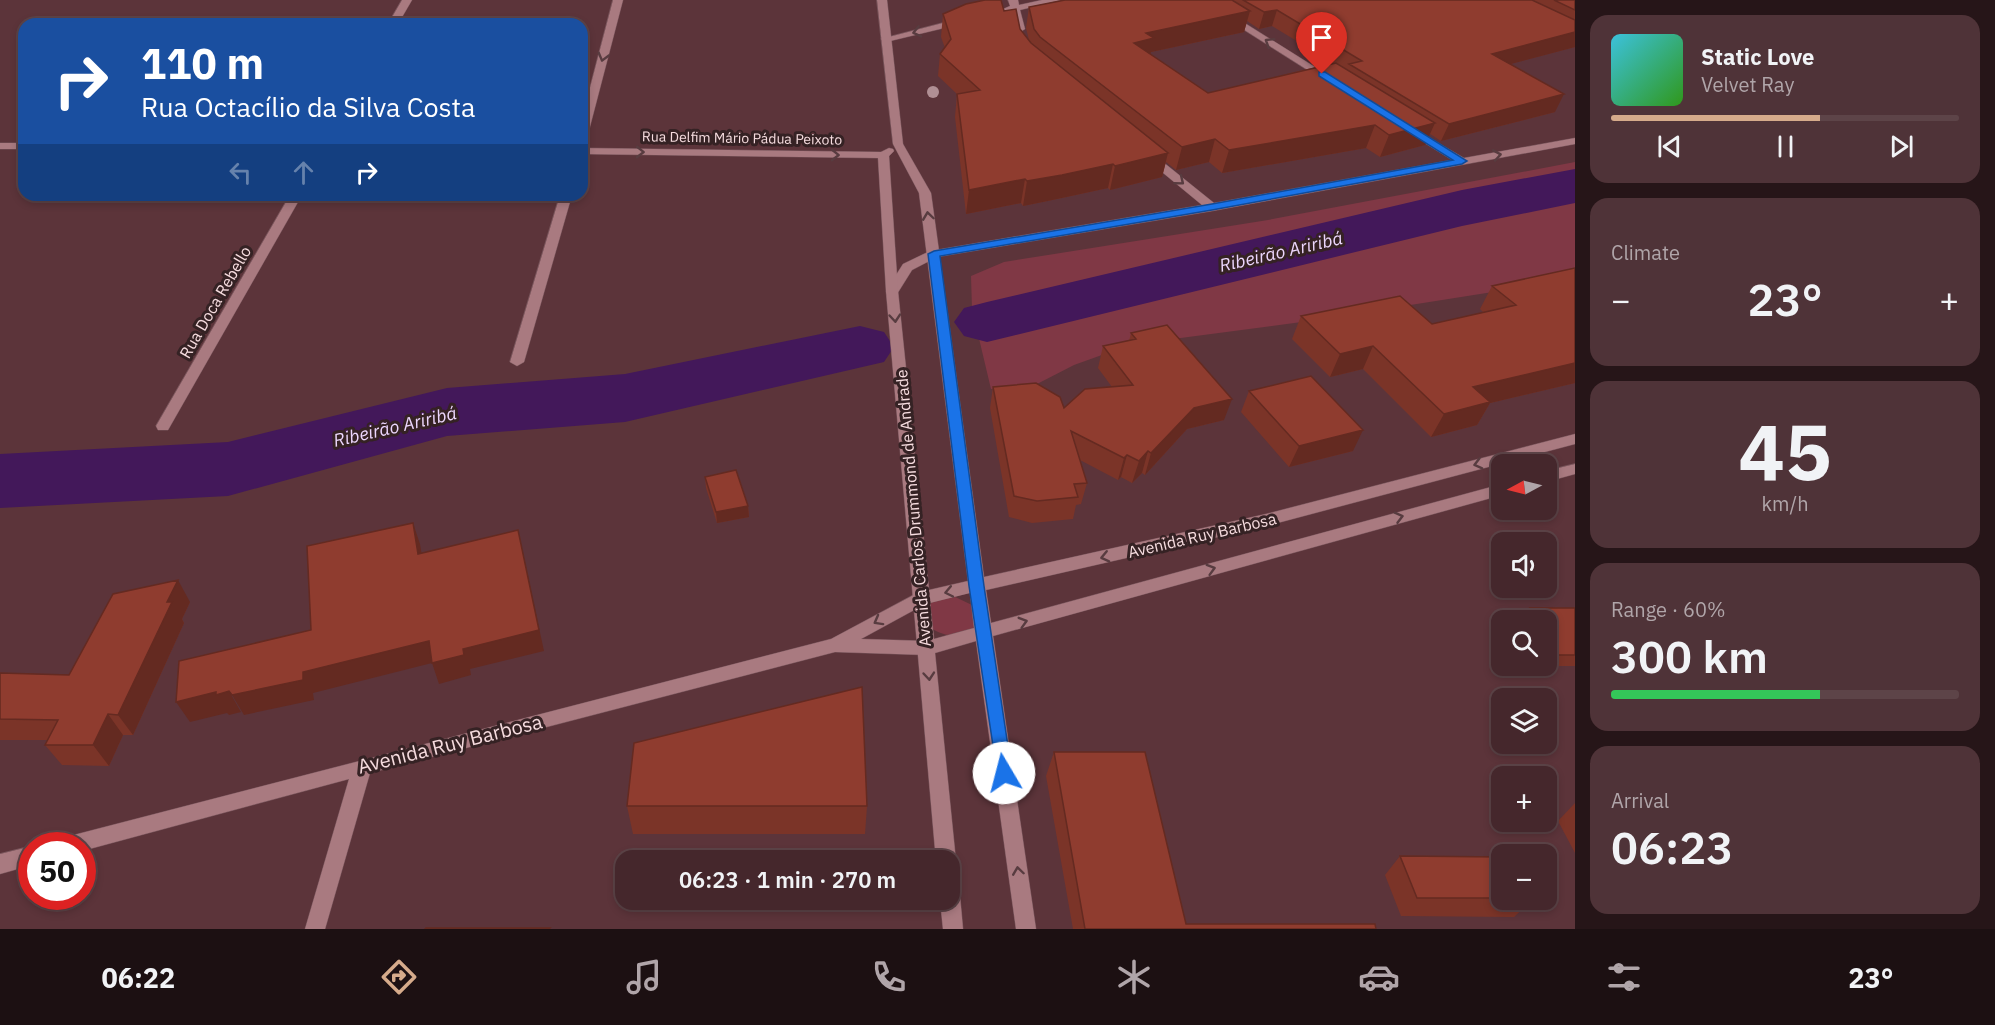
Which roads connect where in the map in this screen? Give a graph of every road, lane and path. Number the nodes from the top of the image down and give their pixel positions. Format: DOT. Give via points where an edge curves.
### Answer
graph roads {
  1 [pos="407,0"];
  2 [pos="618,0"];
  3 [pos="882,0"];
  4 [pos="1056,0"];
  5 [pos="1202,0"];
  6 [pos="1014,4"];
  7 [pos="994,13"];
  8 [pos="396,18"];
  9 [pos="972,18"];
  10 [pos="886,39"];
  11 [pos="1022,40"];
  12 [pos="1342,87"];
  13 [pos="588,115"];
  14 [pos="1402,124"];
  15 [pos="1575,141"];
  16 [pos="898,144"];
  17 [pos="0,146"];
  18 [pos="18,146"];
  19 [pos="1140,149"];
  20 [pos="588,151"];
  21 [pos="883,155"];
  22 [pos="1462,161"];
  23 [pos="293,201"];
  24 [pos="564,201"];
  25 [pos="1212,207"];
  26 [pos="934,254"];
  27 [pos="892,291"];
  28 [pos="517,362"];
  29 [pos="163,426"];
  30 [pos="1575,439"];
  31 [pos="1575,469"];
  32 [pos="1557,474"];
  33 [pos="1491,492"];
  34 [pos="977,586"];
  35 [pos="921,598"];
  36 [pos="983,633"];
  37 [pos="835,645"];
  38 [pos="926,648"];
  39 [pos="362,767"];
  40 [pos="96,838"];
  41 [pos="945,850"];
  42 [pos="18,859"];
  43 [pos="0,864"];
  44 [pos="951,910"];
  45 [pos="315,929"];
  46 [pos="953,929"];
  47 [pos="1026,929"];
  1 -- 8 [label="main road"];
  2 -- 13 [label="main road, one-way"];
  3 -- 10 [label="main road"];
  4 -- 6 [label="main road"];
  12 -- 5 [label="main road, one-way"];
  6 -- 7 [label="main road"];
  6 -- 11 [label="main road"];
  9 -- 10 [label="main road, one-way"];
  10 -- 16 [label="main road"];
  14 -- 22 [label="main road"];
  22 -- 15 [label="main road, one-way"];
  16 -- 21 [label="main road"];
  26 -- 16 [label="main road, one-way" via="925,193"];
  17 -- 18 [label="main road"];
  19 -- 25 [label="main road, one-way"];
  20 -- 21 [label="main road, Rua Delfim Mário Pádua Peixoto, one-way"];
  21 -- 27 [label="main road, Avenida Carlos Drummond de Andrade"];
  22 -- 25 [label="main road"];
  23 -- 29 [label="main road, Rua Doca Rebello"];
  24 -- 28 [label="main road"];
  25 -- 26 [label="main road"];
  26 -- 27 [label="main road" via="908,265"];
  26 -- 34 [label="main road"];
  27 -- 35 [label="main road, Avenida Carlos Drummond de Andrade, one-way"];
  30 -- 34 [label="main road, Avenida Ruy Barbosa, one-way" via="1266,520"];
  31 -- 32 [label="main road"];
  36 -- 33 [label="main road, Avenida Ruy Barbosa, one-way"];
  34 -- 35 [label="main road, Avenida Ruy Barbosa, one-way"];
  34 -- 36 [label="main road"];
  35 -- 37 [label="main road, Avenida Ruy Barbosa, one-way"];
  35 -- 38 [label="main road, Avenida Carlos Drummond de Andrade"];
  36 -- 38 [label="main road, Avenida Ruy Barbosa"];
  47 -- 36 [label="main road, one-way"];
  37 -- 38 [label="main road, Avenida Ruy Barbosa"];
  37 -- 39 [label="main road, Avenida Ruy Barbosa"];
  38 -- 41 [label="main road, Avenida Carlos Drummond de Andrade, one-way"];
  39 -- 40 [label="main road, Avenida Ruy Barbosa"];
  39 -- 45 [label="main road"];
  42 -- 43 [label="main road"];
  44 -- 46 [label="main road"];
}
